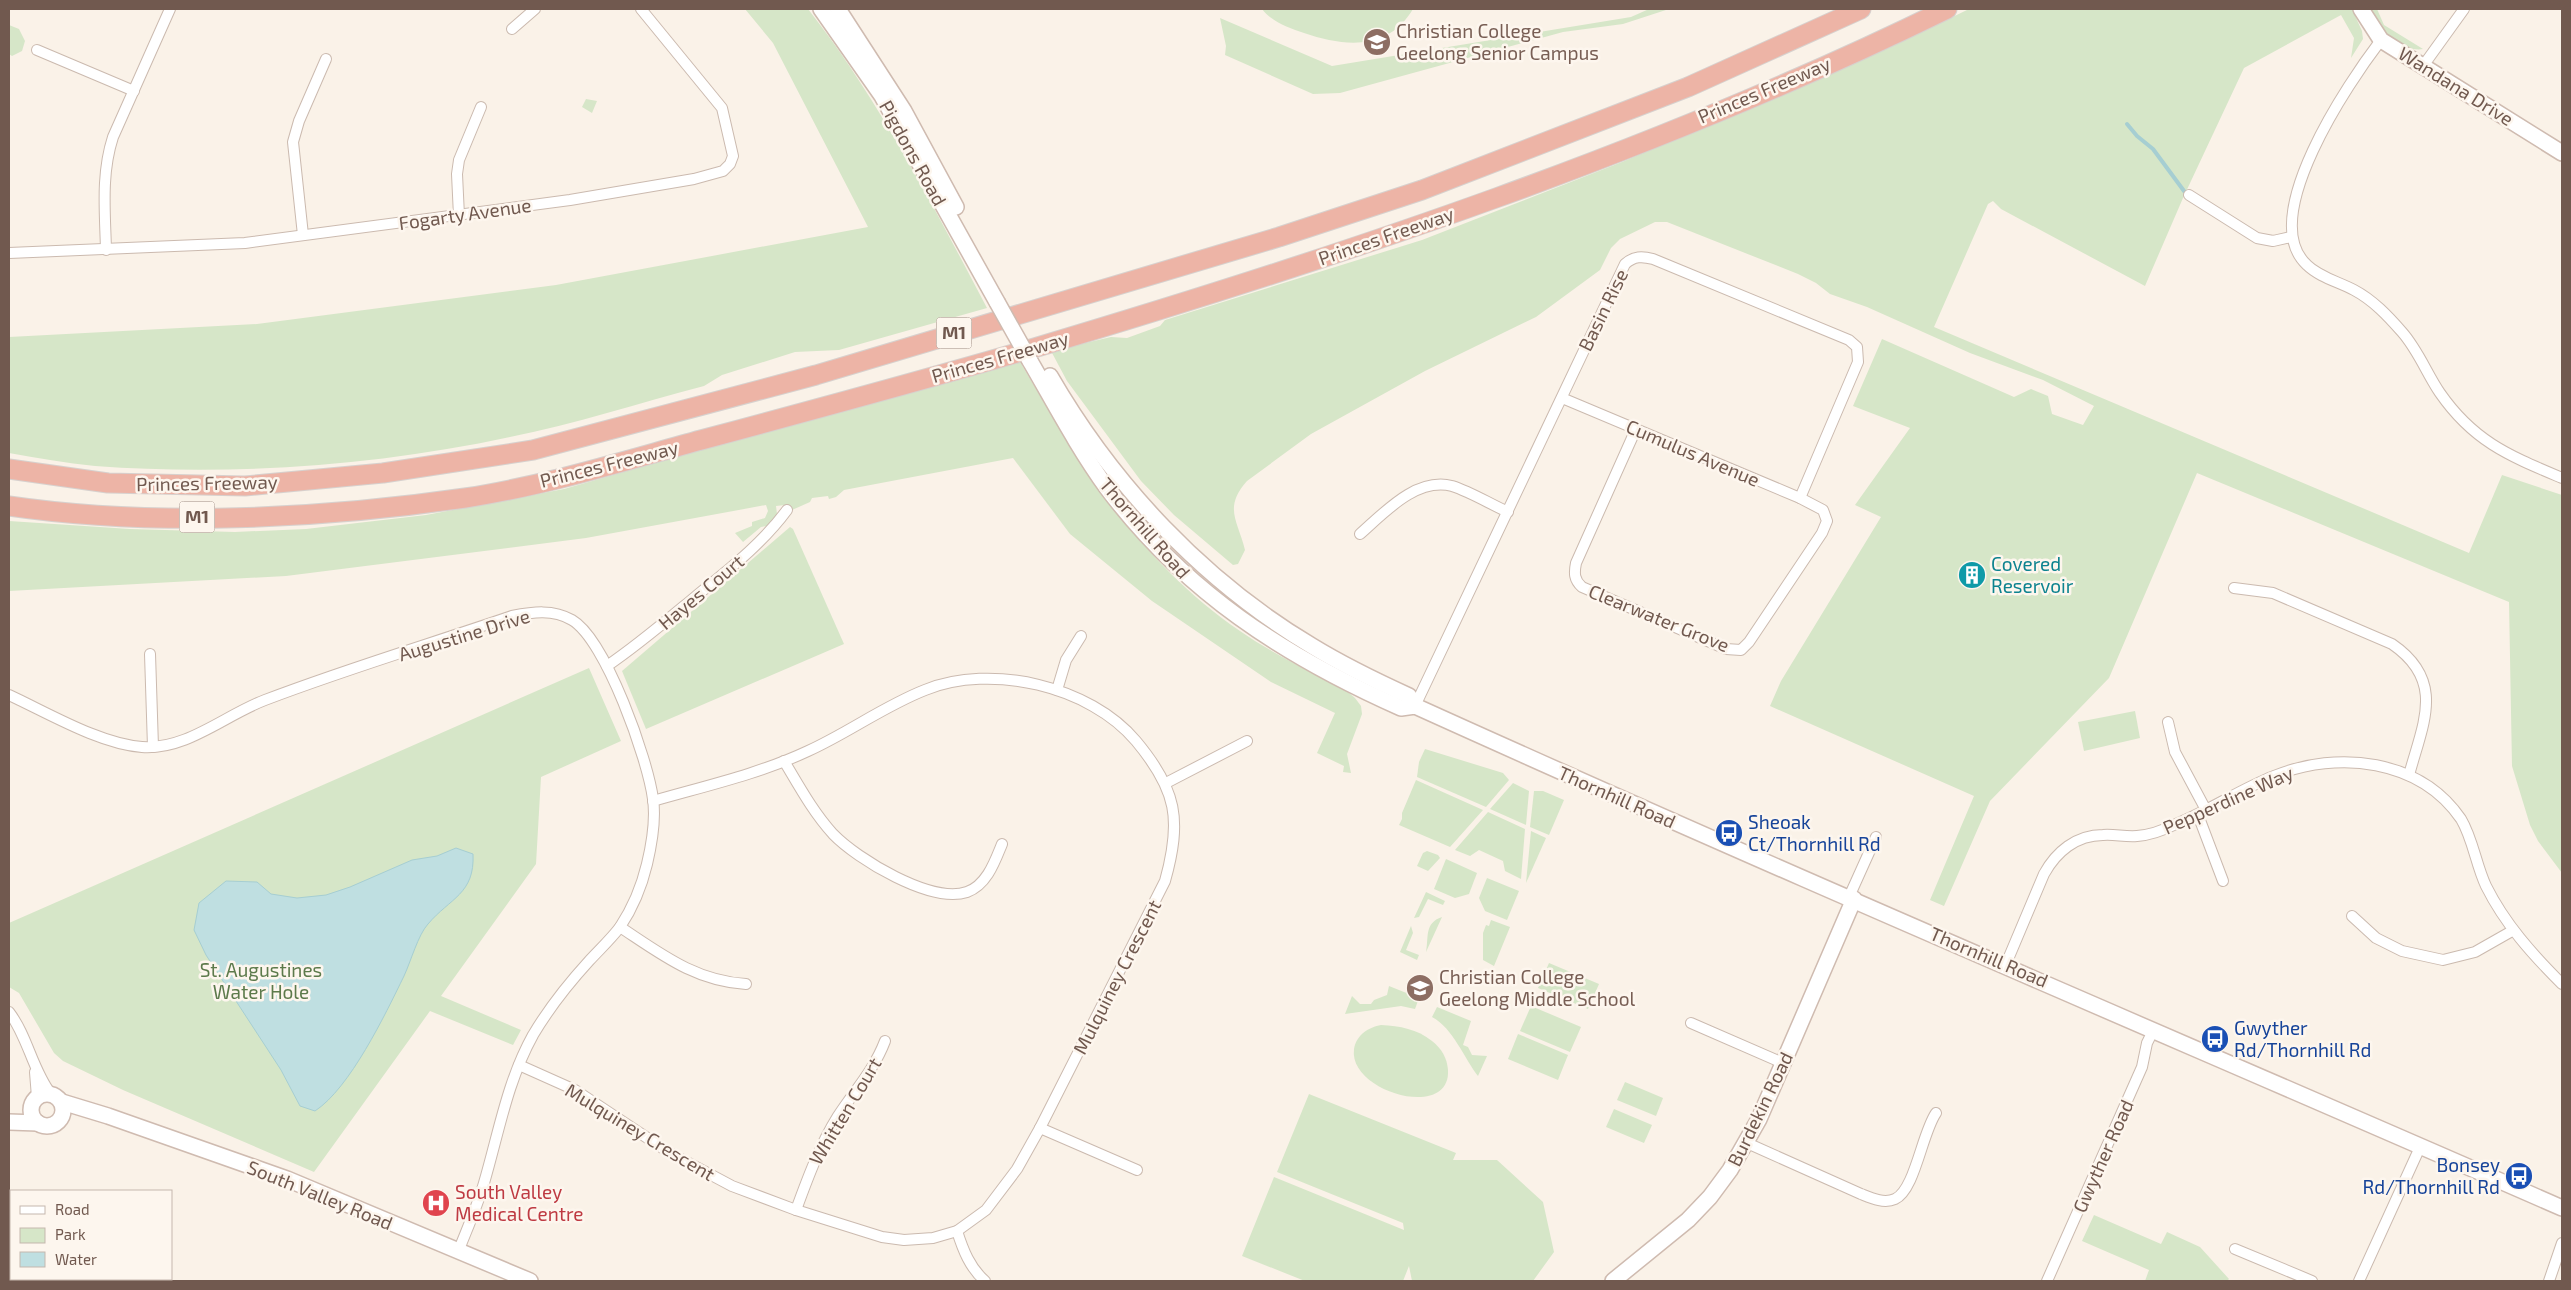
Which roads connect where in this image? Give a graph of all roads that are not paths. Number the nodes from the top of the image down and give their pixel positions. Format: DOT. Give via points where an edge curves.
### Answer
graph roads {
  1 [pos="170,9"];
  2 [pos="535,9"];
  3 [pos="641,9"];
  4 [pos="821,9"];
  5 [pos="838,9"];
  6 [pos="1862,9"];
  7 [pos="1948,9"];
  8 [pos="2361,9"];
  9 [pos="2464,9"];
  10 [pos="512,29"];
  11 [pos="2382,40"];
  12 [pos="36,50"];
  13 [pos="326,60"];
  14 [pos="2423,66"];
  15 [pos="134,91"];
  16 [pos="481,108"];
  17 [pos="2562,153"];
  18 [pos="2189,195"];
  19 [pos="459,216"];
  20 [pos="303,235"];
  21 [pos="2291,237"];
  22 [pos="106,250"];
  23 [pos="9,253"];
  24 [pos="1002,300"];
  25 [pos="1562,398"];
  26 [pos="1636,430"];
  27 [pos="9,469"];
  28 [pos="2562,478"];
  29 [pos="1800,498"];
  30 [pos="9,506"];
  31 [pos="787,510"];
  32 [pos="1823,510"];
  33 [pos="1508,512"];
  34 [pos="1360,534"];
  35 [pos="2234,588"];
  36 [pos="1081,636"];
  37 [pos="150,654"];
  38 [pos="607,666"];
  39 [pos="1057,690"];
  40 [pos="9,695"];
  41 [pos="1415,706"];
  42 [pos="2168,722"];
  43 [pos="1247,741"];
  44 [pos="152,747"];
  45 [pos="784,761"];
  46 [pos="2408,774"];
  47 [pos="1166,783"];
  48 [pos="654,801"];
  49 [pos="2202,812"];
  50 [pos="1876,837"];
  51 [pos="1002,844"];
  52 [pos="2223,881"];
  53 [pos="1852,898"];
  54 [pos="2352,916"];
  55 [pos="620,927"];
  56 [pos="2512,931"];
  57 [pos="2006,964"];
  58 [pos="746,984"];
  59 [pos="2562,984"];
  60 [pos="9,1012"];
  61 [pos="1690,1023"];
  62 [pos="2154,1029"];
  63 [pos="885,1041"];
  64 [pos="1783,1063"];
  65 [pos="519,1065"];
  66 [pos="35,1069"];
  67 [pos="46,1099"];
  68 [pos="1936,1113"];
  69 [pos="108,1116"];
  70 [pos="9,1118"];
  71 [pos="62,1118"];
  72 [pos="9,1122"];
  73 [pos="38,1124"];
  74 [pos="1040,1128"];
  75 [pos="1747,1143"];
  76 [pos="2421,1145"];
  77 [pos="1136,1170"];
  78 [pos="2562,1208"];
  79 [pos="796,1210"];
  80 [pos="957,1231"];
  81 [pos="2562,1243"];
  82 [pos="2235,1249"];
  83 [pos="458,1252"];
  84 [pos="2562,1260"];
  85 [pos="530,1281"];
  86 [pos="986,1281"];
  87 [pos="1613,1281"];
  88 [pos="2047,1281"];
  89 [pos="2312,1281"];
  90 [pos="2359,1281"];
  91 [pos="2550,1281"];
  1 -- 15 [label="street"];
  2 -- 10 [label="street"];
  3 -- 19 [label="street, Fogarty Avenue" via="722,108 733,156 730,164 723,171 694,179"];
  4 -- 24 [label="street, Pigdons Road" via="882,96"];
  5 -- 24 [label="street, Pigdons Road" via="904,111"];
  6 -- 27 [label="highway, Princes Freeway / M1" via="1688,87 1404,196 1260,243 816,375 542,448 383,473 245,486 108,483"];
  7 -- 30 [label="highway, Princes Freeway / M1" via="1782,84 1649,138 1517,189 1285,271 960,370 546,481 458,498 385,507 251,516 175,518"];
  8 -- 11 [label="street, Wandana Drive"];
  9 -- 14 [label="street"];
  11 -- 14 [label="street, Wandana Drive"];
  11 -- 21 [label="street" via="2318,138 2293,212"];
  12 -- 15 [label="street"];
  13 -- 20 [label="street" via="293,142"];
  14 -- 17 [label="street, Wandana Drive"];
  15 -- 22 [label="street" via="106,158"];
  16 -- 19 [label="street" via="458,160"];
  18 -- 21 [label="street" via="2257,238 2273,241"];
  19 -- 20 [label="street, Fogarty Avenue"];
  20 -- 22 [label="street, Fogarty Avenue" via="245,243"];
  21 -- 28 [label="street" via="2298,256 2308,267 2356,291 2386,314 2405,336 2447,403 2482,439"];
  22 -- 23 [label="street, Fogarty Avenue"];
  24 -- 41 [label="street, Thornhill Road" via="1035,360 1124,483 1196,558 1244,599 1310,644 1409,696"];
  25 -- 26 [label="street, Cumulus Avenue"];
  25 -- 29 [label="street, Basin Rise" via="1625,264 1638,257 1654,259 1849,340 1857,347 1858,362"];
  25 -- 33 [label="street, Basin Rise"];
  26 -- 29 [label="street, Cumulus Avenue"];
  26 -- 32 [label="street, Clearwater Grove" via="1576,563 1576,581 1582,587 1726,649 1741,650 1749,642 1822,533 1827,521"];
  29 -- 32 [label="street, Cumulus Avenue"];
  31 -- 38 [label="street, Hayes Court" via="769,533 717,579 632,650"];
  33 -- 34 [label="street" via="1451,486 1432,486 1405,496"];
  33 -- 41 [label="street, Basin Rise"];
  35 -- 46 [label="street" via="2273,593 2392,644 2408,654 2423,677 2426,706"];
  36 -- 39 [label="street" via="1066,660"];
  37 -- 44 [label="street"];
  38 -- 44 [label="street, Augustine Drive" via="593,642 573,620 544,611 530,612 263,700 178,743"];
  38 -- 48 [label="street, Augustine Drive" via="650,780"];
  39 -- 45 [label="street, Mulquiney Crescent" via="1016,680 954,681 917,693"];
  39 -- 47 [label="street, Mulquiney Crescent" via="1119,725 1134,738"];
  40 -- 44 [label="street, Augustine Drive" via="92,732 129,745"];
  41 -- 53 [label="street, Thornhill Road" via="1690,830"];
  42 -- 49 [label="street" via="2175,752"];
  43 -- 47 [label="street"];
  45 -- 48 [label="street, Mulquiney Crescent"];
  45 -- 51 [label="street" via="833,834 865,860 905,882 940,891 966,892 980,883 992,867"];
  46 -- 49 [label="street, Pepperdine Way" via="2341,761 2304,766 2274,776"];
  46 -- 56 [label="street, Pepperdine Way" via="2445,800 2462,821 2486,886"];
  47 -- 74 [label="street, Mulquiney Crescent" via="1175,830 1165,880"];
  48 -- 55 [label="street, Augustine Drive" via="647,865"];
  49 -- 52 [label="street"];
  49 -- 57 [label="street, Pepperdine Way" via="2149,835 2094,835 2066,846 2044,874"];
  50 -- 53 [label="street"];
  53 -- 57 [label="street, Thornhill Road"];
  53 -- 64 [label="street, Burdekin Road"];
  54 -- 56 [label="street" via="2376,938 2402,951 2442,960 2475,952"];
  55 -- 58 [label="street" via="698,975 725,983"];
  55 -- 65 [label="street, Augustine Drive" via="547,1012"];
  56 -- 59 [label="street, Pepperdine Way"];
  57 -- 62 [label="street, Thornhill Road"];
  60 -- 66 [label="street"];
  61 -- 64 [label="street"];
  62 -- 76 [label="street, Thornhill Road"];
  62 -- 88 [label="street, Gwyther Road" via="2142,1067"];
  63 -- 79 [label="street, Whitten Court" via="876,1063 824,1140"];
  64 -- 75 [label="street, Burdekin Road"];
  65 -- 79 [label="street, Mulquiney Crescent" via="574,1090 707,1174"];
  65 -- 83 [label="street, Augustine Drive" via="501,1112 484,1185"];
  66 -- 67 [label="street"];
  66 -- 67 [label="street"];
  67 -- 69 [label="street, South Valley Road"];
  67 -- 70 [label="street"];
  67 -- 71 [label="street" via="64,1109"];
  67 -- 73 [label="street" via="32,1115"];
  68 -- 75 [label="street" via="1926,1129 1904,1193 1894,1199 1874,1199"];
  69 -- 71 [label="street, South Valley Road" via="82,1114"];
  69 -- 83 [label="street, South Valley Road" via="287,1180"];
  71 -- 73 [label="street, South Valley Road" via="50,1126"];
  72 -- 73 [label="street, South Valley Road"];
  74 -- 77 [label="street"];
  74 -- 80 [label="street, Mulquiney Crescent" via="1000,1193 986,1210"];
  75 -- 87 [label="street, Burdekin Road" via="1699,1208"];
  76 -- 78 [label="street, Thornhill Road"];
  76 -- 90 [label="street"];
  79 -- 80 [label="street, Mulquiney Crescent" via="882,1237 904,1240 933,1238"];
  80 -- 86 [label="street" via="964,1254"];
  81 -- 91 [label="street"];
  82 -- 89 [label="street"];
  83 -- 85 [label="street, South Valley Road"];
  84 -- 91 [label="street"];
}
